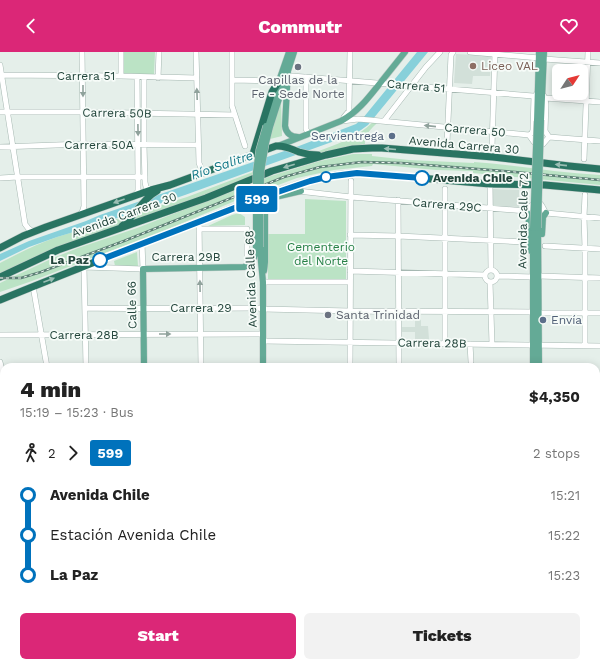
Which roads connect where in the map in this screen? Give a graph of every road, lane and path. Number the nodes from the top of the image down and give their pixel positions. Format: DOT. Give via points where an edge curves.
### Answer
graph roads {
  1 [pos="82,52"];
  2 [pos="121,52"];
  3 [pos="159,52"];
  4 [pos="196,52"];
  5 [pos="232,52"];
  6 [pos="289,52"];
  7 [pos="294,52"];
  8 [pos="350,52"];
  9 [pos="405,52"];
  10 [pos="440,52"];
  11 [pos="453,52"];
  12 [pos="470,52"];
  13 [pos="588,52"];
  14 [pos="495,53"];
  15 [pos="542,55"];
  16 [pos="587,62"];
  17 [pos="600,63"];
  18 [pos="0,66"];
  19 [pos="288,69"];
  20 [pos="1,75"];
  21 [pos="83,76"];
  22 [pos="121,76"];
  23 [pos="292,76"];
  24 [pos="137,77"];
  25 [pos="144,77"];
  26 [pos="306,77"];
  27 [pos="158,78"];
  28 [pos="197,78"];
  29 [pos="232,80"];
  30 [pos="279,81"];
  31 [pos="350,81"];
  32 [pos="382,83"];
  33 [pos="409,86"];
  34 [pos="450,89"];
  35 [pos="494,93"];
  36 [pos="538,93"];
  37 [pos="545,98"];
  38 [pos="586,101"];
  39 [pos="600,102"];
  40 [pos="0,112"];
  41 [pos="8,112"];
  42 [pos="83,112"];
  43 [pos="138,113"];
  44 [pos="144,113"];
  45 [pos="198,114"];
  46 [pos="235,115"];
  47 [pos="341,121"];
  48 [pos="384,121"];
  49 [pos="268,127"];
  50 [pos="448,128"];
  51 [pos="493,132"];
  52 [pos="309,134"];
  53 [pos="529,135"];
  54 [pos="302,137"];
  55 [pos="549,137"];
  56 [pos="585,139"];
  57 [pos="600,141"];
  58 [pos="84,144"];
  59 [pos="141,145"];
  60 [pos="198,145"];
  61 [pos="13,146"];
  62 [pos="245,146"];
  63 [pos="276,146"];
  64 [pos="0,147"];
  65 [pos="492,147"];
  66 [pos="253,154"];
  67 [pos="454,154"];
  68 [pos="326,155"];
  69 [pos="584,159"];
  70 [pos="600,169"];
  71 [pos="206,172"];
  72 [pos="18,177"];
  73 [pos="84,177"];
  74 [pos="138,177"];
  75 [pos="0,178"];
  76 [pos="145,178"];
  77 [pos="351,182"];
  78 [pos="490,184"];
  79 [pos="284,189"];
  80 [pos="445,189"];
  81 [pos="600,190"];
  82 [pos="301,191"];
  83 [pos="150,193"];
  84 [pos="136,195"];
  85 [pos="585,195"];
  86 [pos="351,197"];
  87 [pos="398,200"];
  88 [pos="445,205"];
  89 [pos="490,209"];
  90 [pos="526,211"];
  91 [pos="546,213"];
  92 [pos="80,215"];
  93 [pos="584,217"];
  94 [pos="600,218"];
  95 [pos="199,225"];
  96 [pos="535,228"];
  97 [pos="114,231"];
  98 [pos="33,232"];
  99 [pos="350,235"];
  100 [pos="398,236"];
  101 [pos="445,238"];
  102 [pos="491,241"];
  103 [pos="526,242"];
  104 [pos="142,243"];
  105 [pos="545,246"];
  106 [pos="0,248"];
  107 [pos="585,248"];
  108 [pos="257,249"];
  109 [pos="600,249"];
  110 [pos="538,251"];
  111 [pos="533,256"];
  112 [pos="248,265"];
  113 [pos="84,267"];
  114 [pos="200,268"];
  115 [pos="142,269"];
  116 [pos="491,270"];
  117 [pos="350,271"];
  118 [pos="398,272"];
  119 [pos="445,274"];
  120 [pos="485,275"];
  121 [pos="497,276"];
  122 [pos="536,277"];
  123 [pos="0,278"];
  124 [pos="585,278"];
  125 [pos="600,278"];
  126 [pos="263,282"];
  127 [pos="350,282"];
  128 [pos="490,282"];
  129 [pos="33,286"];
  130 [pos="0,300"];
  131 [pos="85,308"];
  132 [pos="143,308"];
  133 [pos="201,308"];
  134 [pos="263,309"];
  135 [pos="350,311"];
  136 [pos="399,311"];
  137 [pos="445,312"];
  138 [pos="492,312"];
  139 [pos="536,313"];
  140 [pos="585,313"];
  141 [pos="600,313"];
  142 [pos="143,334"];
  143 [pos="201,334"];
  144 [pos="263,334"];
  145 [pos="0,335"];
  146 [pos="42,335"];
  147 [pos="86,335"];
  148 [pos="263,342"];
  149 [pos="350,342"];
  150 [pos="399,343"];
  151 [pos="445,344"];
  152 [pos="470,344"];
  153 [pos="492,344"];
  154 [pos="536,345"];
  155 [pos="585,345"];
  156 [pos="600,346"];
  157 [pos="471,362"];
  158 [pos="46,363"];
  159 [pos="86,363"];
  160 [pos="144,363"];
  161 [pos="202,363"];
  162 [pos="263,363"];
  163 [pos="350,363"];
  164 [pos="400,363"];
  165 [pos="534,363"];
  166 [pos="538,363"];
  1 -- 21 [label="street"];
  2 -- 22 [label="street"];
  3 -- 27 [label="street"];
  4 -- 28 [label="street"];
  5 -- 29 [label="street"];
  6 -- 30 [label="main road, Avenida Calle 68"];
  7 -- 19 [label="main road, Avenida Calle 68"];
  8 -- 31 [label="street"];
  9 -- 32 [label="main road, Avenida Carrera 30"];
  10 -- 33 [label="street"];
  11 -- 34 [label="street"];
  12 -- 14 [label="street"];
  13 -- 16 [label="street"];
  14 -- 15 [label="street"];
  14 -- 35 [label="street"];
  15 -- 16 [label="street"];
  15 -- 36 [label="main road, Avenida Calle 72"];
  16 -- 17 [label="street"];
  16 -- 38 [label="street"];
  18 -- 20 [label="street"];
  19 -- 49 [label="main road, Avenida Calle 68"];
  19 -- 54 [label="main road" via="285,128 292,136"];
  20 -- 21 [label="street, Carrera 51"];
  20 -- 41 [label="street"];
  21 -- 22 [label="street, Carrera 51"];
  21 -- 42 [label="street, one-way"];
  22 -- 24 [label="street, Carrera 51"];
  23 -- 26 [label="street, Carrera 51"];
  24 -- 25 [label="street, Carrera 51"];
  24 -- 43 [label="street"];
  25 -- 27 [label="street, Carrera 51"];
  25 -- 44 [label="street"];
  26 -- 31 [label="street, Carrera 51"];
  26 -- 52 [label="street" via="306,129"];
  27 -- 28 [label="street, Carrera 51"];
  45 -- 28 [label="street, one-way"];
  29 -- 30 [label="street"];
  29 -- 46 [label="street" via="232,106"];
  30 -- 49 [label="main road, Avenida Calle 68"];
  30 -- 66 [label="highway" via="272,92"];
  31 -- 32 [label="street, Carrera 51"];
  31 -- 47 [label="street" via="349,110"];
  32 -- 33 [label="street, Carrera 51"];
  32 -- 47 [label="main road, Avenida Carrera 30" via="356,111"];
  33 -- 34 [label="street, Carrera 51"];
  33 -- 48 [label="street"];
  34 -- 35 [label="street, Carrera 51"];
  34 -- 50 [label="street"];
  35 -- 36 [label="street, Carrera 51"];
  35 -- 51 [label="street"];
  36 -- 37 [label="street"];
  36 -- 53 [label="street" via="533,130"];
  36 -- 96 [label="main road, Avenida Calle 72, bridge"];
  37 -- 38 [label="street"];
  37 -- 55 [label="street" via="544,132"];
  38 -- 39 [label="street"];
  38 -- 56 [label="street"];
  40 -- 41 [label="street, Carrera 50B"];
  41 -- 42 [label="street, Carrera 50B"];
  41 -- 61 [label="street"];
  42 -- 43 [label="street, Carrera 50B"];
  42 -- 58 [label="street"];
  43 -- 44 [label="street, Carrera 50B"];
  43 -- 59 [label="street, one-way"];
  44 -- 45 [label="street, Carrera 50B"];
  44 -- 59 [label="street"];
  45 -- 46 [label="street, Carrera 50B"];
  45 -- 60 [label="street"];
  46 -- 62 [label="street"];
  47 -- 48 [label="street, Carrera 50"];
  47 -- 52 [label="main road, Avenida Carrera 30"];
  50 -- 48 [label="street, Carrera 50, one-way"];
  49 -- 108 [label="main road, Avenida Calle 68, bridge" via="261,172"];
  50 -- 51 [label="street, Carrera 50"];
  50 -- 67 [label="street" via="447,145"];
  51 -- 53 [label="street, Carrera 50"];
  51 -- 65 [label="street"];
  52 -- 54 [label="main road, Avenida Carrera 30"];
  53 -- 55 [label="street, Carrera 50" via="538,145 543,144"];
  54 -- 63 [label="main road, Avenida Carrera 30"];
  55 -- 56 [label="street, Carrera 50"];
  56 -- 57 [label="street, Carrera 50"];
  56 -- 69 [label="street"];
  58 -- 59 [label="street, Carrera 50A"];
  58 -- 61 [label="street, Carrera 50A"];
  58 -- 73 [label="street"];
  59 -- 60 [label="street, Carrera 50A"];
  59 -- 74 [label="street"];
  59 -- 76 [label="street"];
  60 -- 71 [label="street" via="200,166"];
  61 -- 64 [label="street, Carrera 50A"];
  61 -- 72 [label="street"];
  63 -- 66 [label="highway, Avenida Carrera 30"];
  63 -- 68 [label="highway, Avenida Carrera 30" via="288,147 304,154"];
  66 -- 71 [label="highway, Avenida Carrera 30"];
  67 -- 68 [label="highway, Avenida Carrera 30, one-way" via="372,148"];
  70 -- 67 [label="highway, Avenida Carrera 30, one-way"];
  68 -- 97 [label="highway, Avenida Carrera 30, one-way" via="272,171"];
  71 -- 83 [label="highway, Avenida Carrera 30"];
  72 -- 73 [label="street"];
  72 -- 75 [label="street"];
  72 -- 98 [label="street" via="26,224"];
  73 -- 74 [label="street"];
  73 -- 92 [label="street" via="84,208"];
  74 -- 76 [label="street"];
  74 -- 84 [label="street"];
  76 -- 83 [label="street"];
  77 -- 86 [label="street"];
  78 -- 79 [label="highway" via="357,173 326,177"];
  78 -- 81 [label="highway"];
  78 -- 89 [label="street"];
  79 -- 82 [label="street, Carrera 29C"];
  79 -- 95 [label="highway"];
  80 -- 88 [label="street"];
  82 -- 86 [label="street, Carrera 29C"];
  82 -- 126 [label="main road" via="275,197 265,209"];
  83 -- 84 [label="highway, Avenida Carrera 30"];
  83 -- 97 [label="highway" via="129,220"];
  84 -- 92 [label="highway, Avenida Carrera 30, one-way"];
  85 -- 93 [label="street"];
  86 -- 87 [label="street, Carrera 29C"];
  86 -- 99 [label="street"];
  87 -- 88 [label="street, Carrera 29C"];
  87 -- 100 [label="street"];
  88 -- 89 [label="street, Carrera 29C"];
  88 -- 101 [label="street"];
  89 -- 90 [label="street, Carrera 29C"];
  89 -- 102 [label="street"];
  90 -- 91 [label="street, Carrera 29C" via="534,202 538,202"];
  90 -- 111 [label="main road" via="529,216 528,242"];
  91 -- 93 [label="street, Carrera 29C"];
  91 -- 110 [label="main road" via="543,216"];
  92 -- 98 [label="highway, Avenida Carrera 30"];
  93 -- 94 [label="street, Carrera 29C"];
  93 -- 107 [label="street"];
  95 -- 104 [label="highway"];
  95 -- 112 [label="street" via="247,229"];
  95 -- 114 [label="street"];
  96 -- 110 [label="main road, Avenida Calle 72"];
  96 -- 111 [label="main road, Avenida Calle 72"];
  97 -- 123 [label="highway, Avenida Carrera 30" via="58,250"];
  98 -- 106 [label="highway, Avenida Carrera 30"];
  99 -- 100 [label="street"];
  99 -- 117 [label="street"];
  100 -- 101 [label="street"];
  100 -- 118 [label="street"];
  101 -- 102 [label="street"];
  101 -- 119 [label="street"];
  102 -- 103 [label="street"];
  102 -- 116 [label="street"];
  104 -- 113 [label="highway"];
  104 -- 115 [label="street, Calle 66"];
  105 -- 107 [label="street"];
  107 -- 109 [label="street"];
  107 -- 124 [label="street"];
  108 -- 112 [label="main road"];
  108 -- 126 [label="main road, Avenida Calle 68"];
  110 -- 122 [label="main road, Avenida Calle 72"];
  111 -- 122 [label="main road, Avenida Calle 72"];
  112 -- 114 [label="main road, Carrera 29B" via="239,268"];
  113 -- 115 [label="street, Carrera 29B"];
  129 -- 113 [label="highway, one-way"];
  113 -- 131 [label="street"];
  114 -- 115 [label="main road, Carrera 29B"];
  133 -- 114 [label="street, one-way"];
  115 -- 132 [label="main road, Calle 66"];
  116 -- 120 [label="street"];
  116 -- 121 [label="street"];
  117 -- 118 [label="street"];
  117 -- 127 [label="street"];
  118 -- 119 [label="street"];
  118 -- 136 [label="street"];
  119 -- 120 [label="street"];
  119 -- 137 [label="street"];
  120 -- 128 [label="street" via="486,280"];
  121 -- 122 [label="street"];
  121 -- 128 [label="street"];
  122 -- 124 [label="street"];
  122 -- 139 [label="main road, Avenida Calle 72"];
  124 -- 125 [label="street"];
  124 -- 140 [label="street"];
  126 -- 127 [label="street"];
  126 -- 134 [label="main road, Avenida Calle 68"];
  127 -- 135 [label="street"];
  128 -- 138 [label="street"];
  129 -- 130 [label="highway"];
  129 -- 146 [label="street"];
  131 -- 132 [label="street, Carrera 29"];
  131 -- 147 [label="street"];
  132 -- 133 [label="street, Carrera 29"];
  132 -- 142 [label="main road, Calle 66"];
  133 -- 134 [label="street, Carrera 29"];
  133 -- 143 [label="street"];
  134 -- 135 [label="street, Carrera 29"];
  134 -- 144 [label="main road, Avenida Calle 68"];
  135 -- 136 [label="street, Carrera 29"];
  135 -- 149 [label="street"];
  136 -- 137 [label="street, Carrera 29"];
  136 -- 150 [label="street"];
  137 -- 138 [label="street, Carrera 29"];
  137 -- 151 [label="street"];
  138 -- 139 [label="street, Carrera 29"];
  138 -- 153 [label="street"];
  139 -- 140 [label="street, Carrera 29"];
  139 -- 154 [label="main road, Avenida Calle 72"];
  140 -- 141 [label="street, Carrera 29"];
  140 -- 155 [label="street"];
  142 -- 143 [label="street, Carrera 28B, one-way"];
  142 -- 147 [label="street, Carrera 28B"];
  142 -- 160 [label="main road, Calle 66"];
  143 -- 144 [label="street, Carrera 28B"];
  143 -- 161 [label="street"];
  144 -- 148 [label="main road, Avenida Calle 68"];
  145 -- 146 [label="street, Carrera 28B"];
  146 -- 147 [label="street, Carrera 28B"];
  146 -- 158 [label="street"];
  147 -- 159 [label="street"];
  148 -- 149 [label="street, Carrera 28B"];
  148 -- 162 [label="main road, Avenida Calle 68"];
  149 -- 150 [label="street, Carrera 28B"];
  149 -- 163 [label="street"];
  150 -- 151 [label="street, Carrera 28B"];
  150 -- 164 [label="street"];
  151 -- 152 [label="street, Carrera 28B"];
  152 -- 153 [label="street, Carrera 28B"];
  152 -- 157 [label="street"];
  153 -- 154 [label="street, Carrera 28B"];
  154 -- 155 [label="street, Carrera 28B"];
  154 -- 165 [label="main road, Avenida Calle 72"];
  154 -- 166 [label="main road, Avenida Calle 72"];
  155 -- 156 [label="street, Carrera 28B"];
}
